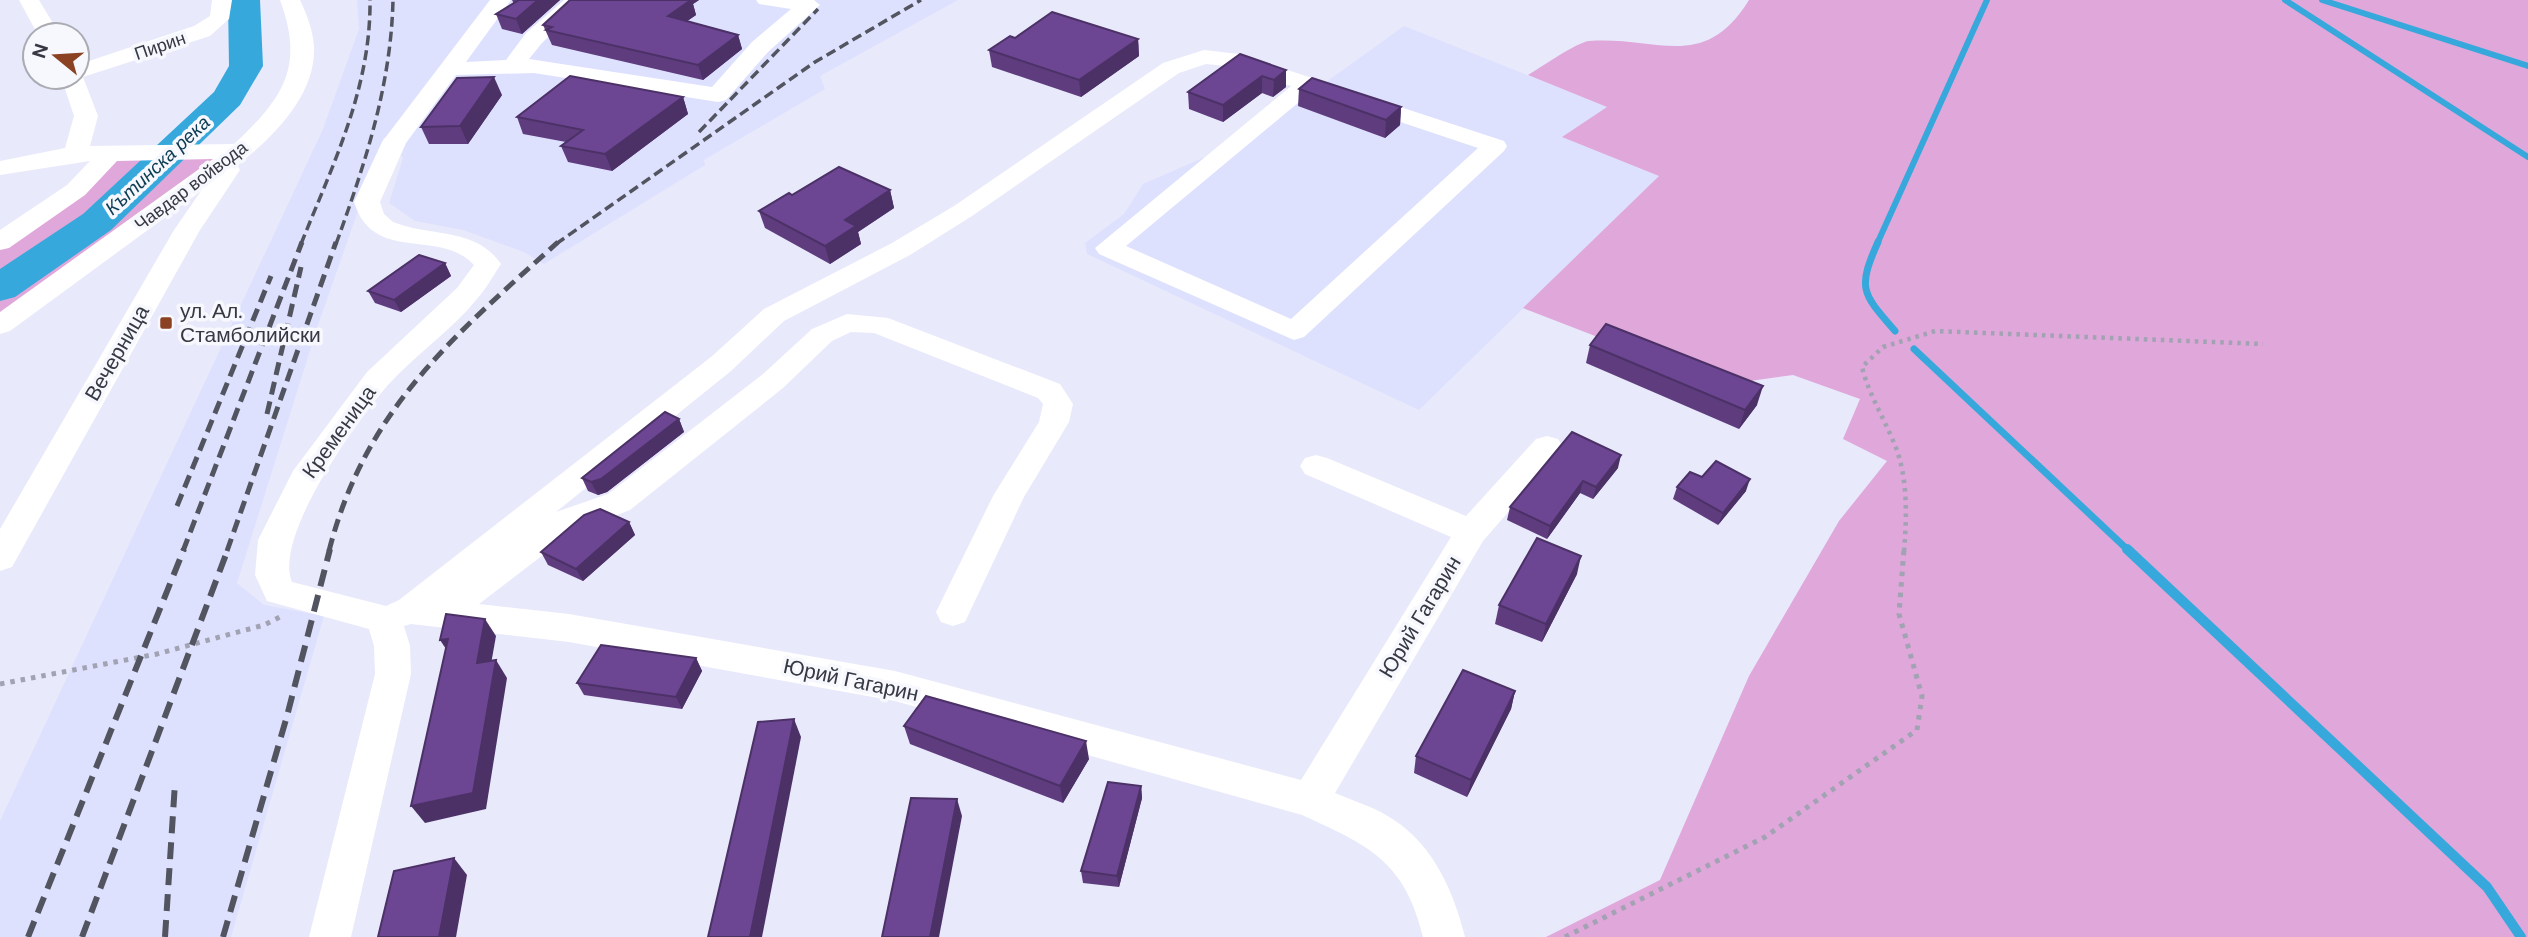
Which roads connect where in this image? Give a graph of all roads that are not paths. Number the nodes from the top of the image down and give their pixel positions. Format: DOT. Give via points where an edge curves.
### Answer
graph roads {
  1 [pos="29,0"];
  2 [pos="222,0"];
  3 [pos="290,0"];
  4 [pos="501,0"];
  5 [pos="577,0"];
  6 [pos="766,0"];
  7 [pos="40,21"];
  8 [pos="513,66"];
  9 [pos="91,67"];
  10 [pos="448,69"];
  11 [pos="1308,83"];
  12 [pos="78,91"];
  13 [pos="240,151"];
  14 [pos="112,152"];
  15 [pos="74,154"];
  16 [pos="0,167"];
  17 [pos="0,242"];
  18 [pos="0,325"];
  19 [pos="1547,447"];
  20 [pos="1315,466"];
  21 [pos="1471,533"];
  22 [pos="0,558"];
  23 [pos="953,612"];
  24 [pos="398,615"];
  25 [pos="1310,800"];
  26 [pos="330,937"];
  27 [pos="1444,937"];
  1 -- 7 [label="street"];
  2 -- 9 [label="street, Пирин" via="223,14 202,31"];
  3 -- 13 [label="street, Чавдар войвода" via="303,51 300,81 276,118"];
  4 -- 10 [label="street, Кременица"];
  5 -- 8 [label="street" via="534,38"];
  6 -- 8 [label="street" via="809,5 760,47 718,95"];
  8 -- 10 [label="street"];
  10 -- 24 [label="street, Кременица" via="394,142 367,202 373,218 387,228 464,245 481,253 488,264 467,294 377,379 304,479 275,540 272,575 279,592 308,602"];
  11 -- 11 [label="street" via="1495,146 1294,331 1108,248"];
  11 -- 24 [label="street" via="1219,57 1171,68 963,212 774,315 721,364"];
  12 -- 15 [label="street" via="88,114"];
  13 -- 14 [label="street"];
  13 -- 18 [label="street, Чавдар войвода"];
  13 -- 22 [label="street, Вечерница" via="187,230"];
  14 -- 15 [label="street"];
  14 -- 17 [label="street" via="76,190"];
  15 -- 16 [label="street"];
  19 -- 21 [label="street, Юрий Гагарин"];
  20 -- 21 [label="street"];
  21 -- 25 [label="street, Юрий Гагарин"];
  23 -- 24 [label="street" via="1009,496 1054,422 1058,404 1049,391 878,324 848,323 822,335 773,382 619,502 561,523 469,594"];
  24 -- 25 [label="street, Юрий Гагарин" via="569,628 895,687"];
  24 -- 26 [label="street" via="393,674"];
  25 -- 27 [label="street, Юрий Гагарин" via="1380,832 1410,860 1436,904"];
}
